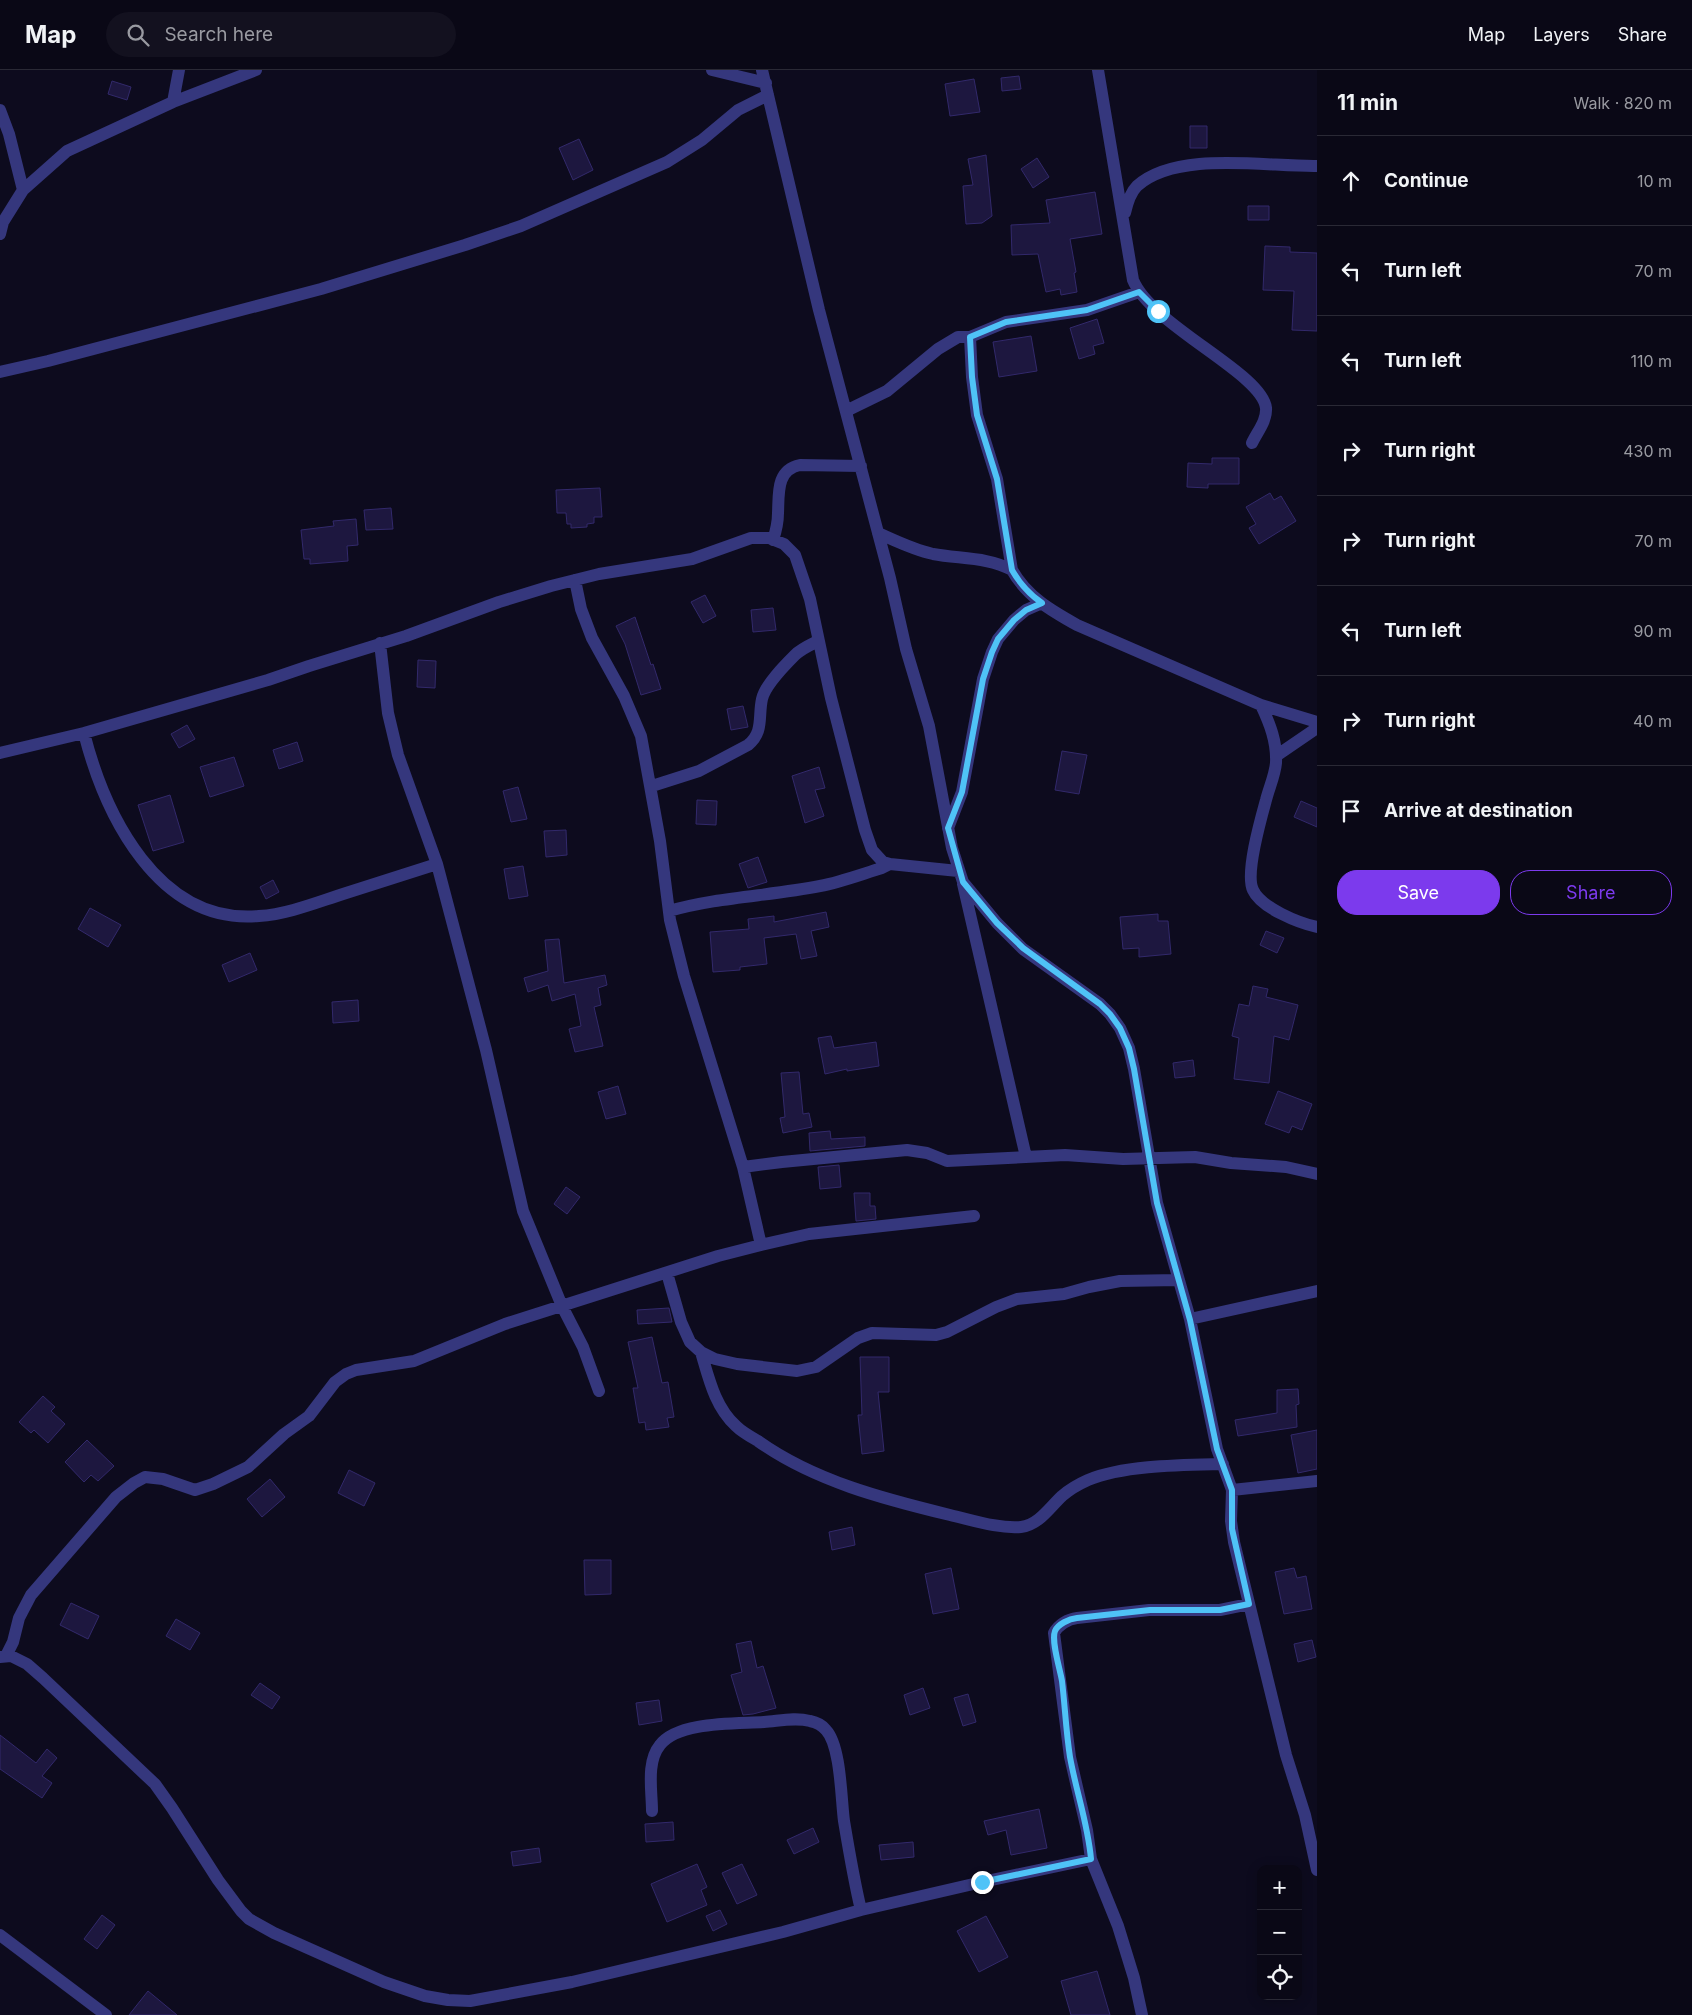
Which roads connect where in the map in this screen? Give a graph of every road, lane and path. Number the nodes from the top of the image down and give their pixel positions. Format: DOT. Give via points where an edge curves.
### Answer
graph roads {
  1 [pos="179,70"];
  2 [pos="256,70"];
  3 [pos="712,70"];
  4 [pos="762,70"];
  5 [pos="1100,72"];
  6 [pos="767,89"];
  7 [pos="173,102"];
  8 [pos="0,110"];
  9 [pos="1317,166"];
  10 [pos="23,190"];
  11 [pos="1124,220"];
  12 [pos="0,234"];
  13 [pos="1139,292"];
  14 [pos="970,337"];
  15 [pos="0,372"];
  16 [pos="846,411"];
  17 [pos="1252,443"];
  18 [pos="861,466"];
  19 [pos="878,533"];
  20 [pos="774,540"];
  21 [pos="1012,570"];
  22 [pos="575,580"];
  23 [pos="1042,603"];
  24 [pos="818,641"];
  25 [pos="380,644"];
  26 [pos="1261,705"];
  27 [pos="1317,722"];
  28 [pos="1317,728"];
  29 [pos="84,732"];
  30 [pos="0,753"];
  31 [pos="1276,756"];
  32 [pos="652,786"];
  33 [pos="948,828"];
  34 [pos="437,864"];
  35 [pos="890,864"];
  36 [pos="960,876"];
  37 [pos="668,911"];
  38 [pos="1317,928"];
  39 [pos="1026,1157"];
  40 [pos="1150,1158"];
  41 [pos="743,1168"];
  42 [pos="1317,1174"];
  43 [pos="974,1216"];
  44 [pos="761,1245"];
  45 [pos="667,1273"];
  46 [pos="1178,1280"];
  47 [pos="1317,1291"];
  48 [pos="562,1306"];
  49 [pos="1190,1320"];
  50 [pos="700,1352"];
  51 [pos="599,1390"];
  52 [pos="1223,1464"];
  53 [pos="1317,1480"];
  54 [pos="1232,1490"];
  55 [pos="1249,1604"];
  56 [pos="3,1656"];
  57 [pos="652,1811"];
  58 [pos="1091,1859"];
  59 [pos="1317,1870"];
  60 [pos="861,1910"];
  61 [pos="0,1935"];
  62 [pos="106,2015"];
  63 [pos="1142,2015"];
  1 -- 7 [label="street"];
  2 -- 7 [label="street"];
  3 -- 6 [label="street"];
  4 -- 6 [label="street"];
  5 -- 11 [label="street"];
  6 -- 15 [label="street" via="702,140 667,162 521,226 321,289"];
  6 -- 16 [label="street"];
  7 -- 10 [label="street" via="66,151"];
  8 -- 10 [label="street"];
  9 -- 11 [label="street" via="1233,163 1173,168 1137,186 1127,204"];
  10 -- 12 [label="street" via="2,222"];
  11 -- 13 [label="street" via="1132,273"];
  13 -- 14 [label="street" via="1087,310 1006,322"];
  13 -- 17 [label="street" via="1174,325 1246,379 1262,398 1266,408 1265,419"];
  14 -- 16 [label="street" via="949,341 887,391"];
  14 -- 21 [label="street" via="977,415 997,479"];
  16 -- 18 [label="street"];
  18 -- 19 [label="street"];
  18 -- 20 [label="street" via="800,465 786,471 779,486"];
  19 -- 21 [label="street" via="930,553 999,563"];
  19 -- 33 [label="street" via="906,649 929,726"];
  20 -- 22 [label="street" via="751,538 692,559"];
  20 -- 24 [label="street" via="784,544 795,555 810,599"];
  21 -- 23 [label="street" via="1019,582"];
  22 -- 25 [label="street" via="499,602"];
  22 -- 32 [label="street" via="592,638 642,736"];
  23 -- 26 [label="street" via="1085,629"];
  23 -- 33 [label="street" via="1014,620 992,652 983,679 962,792"];
  24 -- 32 [label="street" via="795,654 764,691 755,740 698,771"];
  24 -- 35 [label="street" via="856,799 872,850 883,862"];
  25 -- 29 [label="street" via="268,680"];
  25 -- 34 [label="street" via="388,713 398,755"];
  26 -- 27 [label="street"];
  26 -- 31 [label="street" via="1272,729"];
  28 -- 31 [label="street"];
  29 -- 30 [label="street"];
  29 -- 34 [label="street" via="101,786 138,856 170,890 211,912 258,916 288,911"];
  31 -- 38 [label="street" via="1252,860 1253,890 1287,918"];
  32 -- 37 [label="street"];
  33 -- 36 [label="street"];
  34 -- 48 [label="street" via="486,1050 523,1212"];
  35 -- 36 [label="street"];
  35 -- 37 [label="street" via="820,886 723,899"];
  36 -- 39 [label="street"];
  36 -- 40 [label="street" via="997,923 1023,948 1100,1004 1120,1028 1134,1069"];
  37 -- 41 [label="street" via="684,976"];
  39 -- 40 [label="street"];
  39 -- 41 [label="street" via="947,1161 907,1150"];
  40 -- 42 [label="street" via="1195,1157 1286,1167"];
  40 -- 46 [label="street" via="1157,1203"];
  41 -- 44 [label="street"];
  43 -- 44 [label="street" via="809,1234"];
  44 -- 45 [label="street"];
  45 -- 48 [label="street"];
  45 -- 50 [label="street" via="681,1322 690,1342"];
  46 -- 49 [label="street"];
  46 -- 50 [label="street" via="1120,1281 1064,1294 1017,1299 936,1336 872,1333 858,1338 808,1370 778,1370 737,1364"];
  47 -- 49 [label="street"];
  48 -- 51 [label="street" via="583,1346"];
  48 -- 56 [label="street" via="476,1334 414,1360 346,1374 335,1382 309,1416 284,1434 261,1457 213,1484 194,1490 154,1477 134,1482 116,1497 37,1586 22,1610 14,1642"];
  49 -- 52 [label="street"];
  50 -- 52 [label="street" via="721,1408 736,1427 782,1458 873,1494 970,1520 1027,1526 1038,1520 1064,1494 1088,1480 1147,1469"];
  52 -- 54 [label="street"];
  53 -- 54 [label="street"];
  54 -- 55 [label="street" via="1232,1529"];
  55 -- 58 [label="street" via="1220,1610 1150,1610 1077,1618 1068,1620 1055,1630 1070,1757"];
  55 -- 59 [label="street"];
  56 -- 60 [label="street" via="16,1658 43,1678 155,1784 218,1880 249,1919 384,1982 426,1996 470,2001 572,1982"];
  57 -- 60 [label="street" via="652,1760 658,1746 668,1738 692,1729 733,1723 798,1720 817,1723 827,1731 834,1746 846,1835"];
  58 -- 60 [label="street"];
  58 -- 63 [label="street" via="1118,1926"];
  61 -- 62 [label="street"];
}
